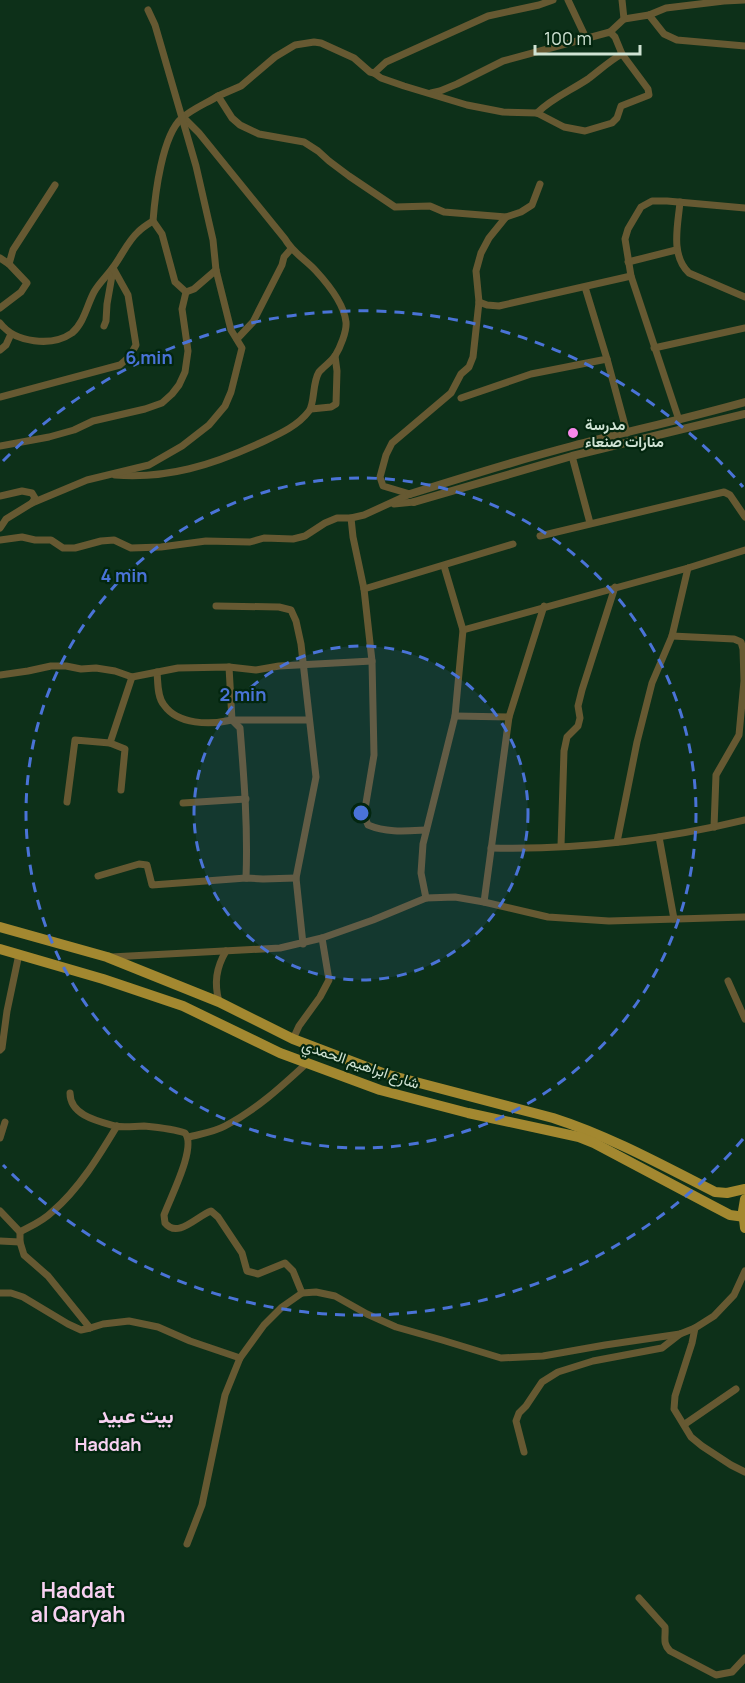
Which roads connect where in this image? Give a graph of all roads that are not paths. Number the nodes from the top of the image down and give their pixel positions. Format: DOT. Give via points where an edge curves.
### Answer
graph roads {
  1 [pos="553,0"];
  2 [pos="568,0"];
  3 [pos="622,0"];
  4 [pos="670,0"];
  5 [pos="727,0"];
  6 [pos="745,0"];
  7 [pos="666,8"];
  8 [pos="148,10"];
  9 [pos="649,15"];
  10 [pos="624,19"];
  11 [pos="610,33"];
  12 [pos="586,38"];
  13 [pos="745,46"];
  14 [pos="622,54"];
  15 [pos="374,72"];
  16 [pos="429,93"];
  17 [pos="218,96"];
  18 [pos="537,113"];
  19 [pos="183,117"];
  20 [pos="55,184"];
  21 [pos="540,184"];
  22 [pos="681,202"];
  23 [pos="745,208"];
  24 [pos="506,217"];
  25 [pos="153,221"];
  26 [pos="291,249"];
  27 [pos="676,250"];
  28 [pos="0,258"];
  29 [pos="628,262"];
  30 [pos="9,264"];
  31 [pos="113,268"];
  32 [pos="216,270"];
  33 [pos="631,276"];
  34 [pos="585,287"];
  35 [pos="186,292"];
  36 [pos="745,297"];
  37 [pos="478,302"];
  38 [pos="0,308"];
  39 [pos="0,323"];
  40 [pos="104,326"];
  41 [pos="745,328"];
  42 [pos="11,334"];
  43 [pos="237,339"];
  44 [pos="654,348"];
  45 [pos="0,350"];
  46 [pos="335,356"];
  47 [pos="607,359"];
  48 [pos="0,397"];
  49 [pos="461,398"];
  50 [pos="745,402"];
  51 [pos="311,409"];
  52 [pos="745,414"];
  53 [pos="679,420"];
  54 [pos="627,433"];
  55 [pos="0,446"];
  56 [pos="572,456"];
  57 [pos="112,475"];
  58 [pos="0,495"];
  59 [pos="412,498"];
  60 [pos="33,503"];
  61 [pos="745,517"];
  62 [pos="351,518"];
  63 [pos="590,523"];
  64 [pos="0,528"];
  65 [pos="540,536"];
  66 [pos="0,540"];
  67 [pos="513,544"];
  68 [pos="745,550"];
  69 [pos="444,566"];
  70 [pos="688,568"];
  71 [pos="615,587"];
  72 [pos="364,589"];
  73 [pos="216,606"];
  74 [pos="544,606"];
  75 [pos="463,630"];
  76 [pos="672,636"];
  77 [pos="372,661"];
  78 [pos="303,666"];
  79 [pos="229,667"];
  80 [pos="157,672"];
  81 [pos="0,675"];
  82 [pos="132,677"];
  83 [pos="455,716"];
  84 [pos="509,717"];
  85 [pos="232,720"];
  86 [pos="309,720"];
  87 [pos="110,744"];
  88 [pos="120,790"];
  89 [pos="246,799"];
  90 [pos="67,802"];
  91 [pos="183,803"];
  92 [pos="745,820"];
  93 [pos="714,827"];
  94 [pos="426,830"];
  95 [pos="659,837"];
  96 [pos="617,842"];
  97 [pos="561,846"];
  98 [pos="491,848"];
  99 [pos="99,876"];
  100 [pos="246,878"];
  101 [pos="297,878"];
  102 [pos="426,897"];
  103 [pos="484,902"];
  104 [pos="745,917"];
  105 [pos="674,919"];
  106 [pos="0,927"];
  107 [pos="322,938"];
  108 [pos="303,944"];
  109 [pos="0,949"];
  110 [pos="226,951"];
  111 [pos="19,954"];
  112 [pos="107,957"];
  113 [pos="728,981"];
  114 [pos="219,1002"];
  115 [pos="3,1011"];
  116 [pos="745,1019"];
  117 [pos="264,1024"];
  118 [pos="293,1039"];
  119 [pos="255,1041"];
  120 [pos="0,1050"];
  121 [pos="307,1063"];
  122 [pos="70,1093"];
  123 [pos="553,1118"];
  124 [pos="5,1122"];
  125 [pos="117,1126"];
  126 [pos="548,1131"];
  127 [pos="189,1137"];
  128 [pos="0,1138"];
  129 [pos="636,1152"];
  130 [pos="630,1163"];
  131 [pos="745,1189"];
  132 [pos="745,1199"];
  133 [pos="0,1211"];
  134 [pos="730,1215"];
  135 [pos="745,1221"];
  136 [pos="20,1232"];
  137 [pos="745,1237"];
  138 [pos="0,1241"];
  139 [pos="20,1242"];
  140 [pos="745,1271"];
  141 [pos="0,1293"];
  142 [pos="302,1293"];
  143 [pos="90,1328"];
  144 [pos="695,1328"];
  145 [pos="680,1334"];
  146 [pos="240,1358"];
  147 [pos="736,1389"];
  148 [pos="685,1424"];
  149 [pos="524,1452"];
  150 [pos="745,1472"];
  151 [pos="187,1544"];
  152 [pos="639,1598"];
  153 [pos="745,1658"];
  1 -- 15 [label="street" via="488,16 386,62"];
  2 -- 12 [label="street"];
  3 -- 10 [label="street"];
  4 -- 7 [label="street"];
  5 -- 6 [label="street"];
  5 -- 7 [label="street"];
  7 -- 9 [label="street"];
  8 -- 19 [label="street"];
  9 -- 10 [label="street"];
  9 -- 13 [label="street" via="664,34 677,40"];
  10 -- 11 [label="street"];
  11 -- 12 [label="street"];
  11 -- 14 [label="street"];
  12 -- 16 [label="street" via="503,61"];
  14 -- 18 [label="street"];
  14 -- 18 [label="street" via="649,95 621,106 612,123 585,131 564,127"];
  15 -- 16 [label="street" via="381,78"];
  15 -- 17 [label="street" via="321,43 306,43 275,57 241,86"];
  16 -- 18 [label="street" via="503,112"];
  17 -- 19 [label="street"];
  17 -- 24 [label="street" via="240,125 259,134 304,142 395,207 430,206 444,212"];
  19 -- 25 [label="street" via="171,134 162,162"];
  19 -- 26 [label="street"];
  19 -- 32 [label="street" via="213,240"];
  20 -- 30 [label="street" via="13,250"];
  21 -- 24 [label="street" via="532,206"];
  22 -- 23 [label="street"];
  22 -- 27 [label="street"];
  22 -- 29 [label="street" via="652,201 641,207 625,239"];
  24 -- 37 [label="street" via="481,254 476,271"];
  25 -- 31 [label="street" via="138,232"];
  25 -- 35 [label="street" via="162,234 175,282"];
  26 -- 43 [label="street" via="253,322"];
  26 -- 46 [label="street" via="316,272 345,314 347,325"];
  27 -- 29 [label="street"];
  27 -- 36 [label="street" via="689,273"];
  28 -- 30 [label="street"];
  29 -- 33 [label="street"];
  30 -- 38 [label="street" via="27,283"];
  31 -- 40 [label="street"];
  31 -- 42 [label="street" via="94,292 80,325 71,333 43,343"];
  31 -- 48 [label="street" via="128,295 136,345 130,356 120,365"];
  32 -- 35 [label="street"];
  32 -- 43 [label="street" via="231,330"];
  33 -- 34 [label="street"];
  33 -- 44 [label="street"];
  34 -- 37 [label="street" via="499,306"];
  34 -- 47 [label="street"];
  35 -- 55 [label="street" via="182,309 188,351 185,372 162,403 49,437"];
  37 -- 59 [label="street" via="469,367 451,393 392,442 386,454 380,477 383,486"];
  39 -- 42 [label="street"];
  41 -- 44 [label="street"];
  42 -- 45 [label="street"];
  43 -- 57 [label="street" via="242,348 231,392 209,425 149,465"];
  44 -- 53 [label="street"];
  46 -- 51 [label="street" via="318,375"];
  46 -- 51 [label="street" via="336,404"];
  47 -- 49 [label="street" via="531,374"];
  47 -- 54 [label="street"];
  50 -- 53 [label="street"];
  51 -- 57 [label="street" via="278,435 204,466 142,476"];
  52 -- 56 [label="street"];
  53 -- 54 [label="street"];
  54 -- 59 [label="street" via="454,480"];
  56 -- 59 [label="street"];
  56 -- 63 [label="street"];
  57 -- 60 [label="street" via="87,480"];
  58 -- 60 [label="street" via="32,493"];
  59 -- 62 [label="street"];
  60 -- 64 [label="street" via="6,519"];
  61 -- 63 [label="street" via="724,492"];
  62 -- 66 [label="street" via="337,518 305,536 250,542 206,541 131,548 114,540 63,548 51,540"];
  62 -- 72 [label="street"];
  63 -- 65 [label="street"];
  67 -- 69 [label="street"];
  68 -- 70 [label="street"];
  69 -- 72 [label="street"];
  69 -- 75 [label="street"];
  70 -- 71 [label="street"];
  70 -- 76 [label="street"];
  71 -- 74 [label="street"];
  71 -- 97 [label="street" via="582,690 578,726 567,737 564,751"];
  72 -- 77 [label="street"];
  73 -- 78 [label="street" via="291,610"];
  74 -- 75 [label="street"];
  74 -- 84 [label="street"];
  75 -- 83 [label="street"];
  76 -- 93 [label="street" via="734,639 741,642 743,649 739,735 716,775"];
  76 -- 96 [label="street" via="652,683"];
  77 -- 78 [label="street"];
  77 -- 94 [label="street" via="374,755 364,815 368,825 377,829"];
  78 -- 79 [label="street" via="256,670"];
  78 -- 86 [label="street"];
  79 -- 80 [label="street"];
  79 -- 85 [label="street"];
  80 -- 82 [label="street"];
  80 -- 85 [label="street" via="162,704 171,713 188,721"];
  81 -- 82 [label="street" via="66,666 115,671"];
  82 -- 87 [label="street"];
  83 -- 84 [label="street"];
  83 -- 94 [label="street"];
  84 -- 98 [label="street"];
  85 -- 86 [label="street"];
  85 -- 89 [label="street" via="240,728"];
  86 -- 101 [label="street" via="316,777"];
  87 -- 88 [label="street" via="125,749"];
  87 -- 90 [label="street" via="75,740"];
  89 -- 91 [label="street"];
  89 -- 100 [label="street"];
  92 -- 93 [label="street"];
  93 -- 95 [label="street"];
  94 -- 102 [label="street" via="421,873"];
  95 -- 96 [label="street"];
  95 -- 105 [label="street"];
  96 -- 97 [label="street"];
  97 -- 98 [label="street"];
  98 -- 103 [label="street"];
  99 -- 100 [label="street" via="139,864 147,865 152,885"];
  100 -- 101 [label="street"];
  101 -- 108 [label="street"];
  102 -- 103 [label="street"];
  102 -- 107 [label="street"];
  103 -- 105 [label="street" via="548,917 609,921"];
  104 -- 105 [label="street"];
  106 -- 112 [label="main road, شارع ابراهيم الحمدي"];
  107 -- 108 [label="street"];
  107 -- 118 [label="street" via="329,980"];
  108 -- 110 [label="street"];
  109 -- 111 [label="main road, شارع ابراهيم الحمدي"];
  110 -- 112 [label="street"];
  110 -- 114 [label="street" via="217,970"];
  111 -- 115 [label="street"];
  111 -- 119 [label="main road, شارع ابراهيم الحمدي" via="183,1006"];
  112 -- 114 [label="main road, شارع ابراهيم الحمدي"];
  113 -- 116 [label="street"];
  114 -- 117 [label="main road, شارع ابراهيم الحمدي"];
  115 -- 120 [label="street"];
  117 -- 118 [label="main road, شارع ابراهيم الحمدي"];
  117 -- 119 [label="main road"];
  118 -- 123 [label="main road, شارع ابراهيم الحمدي" via="385,1074"];
  119 -- 121 [label="main road, شارع ابراهيم الحمدي"];
  121 -- 126 [label="main road, شارع ابراهيم الحمدي" via="380,1090"];
  121 -- 127 [label="street" via="256,1108 223,1127"];
  122 -- 125 [label="street" via="70,1101 79,1112"];
  123 -- 126 [label="main road"];
  123 -- 129 [label="main road, شارع ابراهيم الحمدي"];
  124 -- 128 [label="street"];
  125 -- 127 [label="street" via="145,1126 182,1132"];
  125 -- 136 [label="street" via="65,1199 46,1217"];
  126 -- 130 [label="main road, شارع ابراهيم الحمدي" via="579,1137"];
  127 -- 142 [label="street" via="184,1166 164,1215 167,1227 183,1228 211,1211 242,1253 247,1271 258,1274 285,1263 293,1271"];
  129 -- 130 [label="main road"];
  129 -- 131 [label="main road, شارع ابراهيم الحمدي" via="715,1192"];
  130 -- 134 [label="main road, شارع ابراهيم الحمدي"];
  132 -- 135 [label="main road"];
  133 -- 136 [label="street"];
  134 -- 135 [label="main road, شارع ابراهيم الحمدي"];
  134 -- 137 [label="main road"];
  136 -- 139 [label="street"];
  138 -- 139 [label="street"];
  139 -- 143 [label="street" via="24,1255 48,1276"];
  140 -- 144 [label="street" via="734,1295 714,1316"];
  141 -- 143 [label="street" via="22,1297 81,1330"];
  142 -- 145 [label="street" via="334,1296 396,1328 501,1358 543,1356"];
  142 -- 146 [label="street" via="264,1325"];
  143 -- 146 [label="street" via="129,1321 158,1327"];
  144 -- 145 [label="street"];
  144 -- 148 [label="street" via="675,1396 674,1409"];
  145 -- 149 [label="street" via="662,1348 593,1361 558,1372 542,1382 516,1421"];
  146 -- 151 [label="street" via="225,1395 202,1505"];
  147 -- 148 [label="street"];
  148 -- 150 [label="street" via="691,1437 702,1446"];
  152 -- 153 [label="street" via="665,1627 664,1641 670,1651 716,1675 732,1672"];
}
